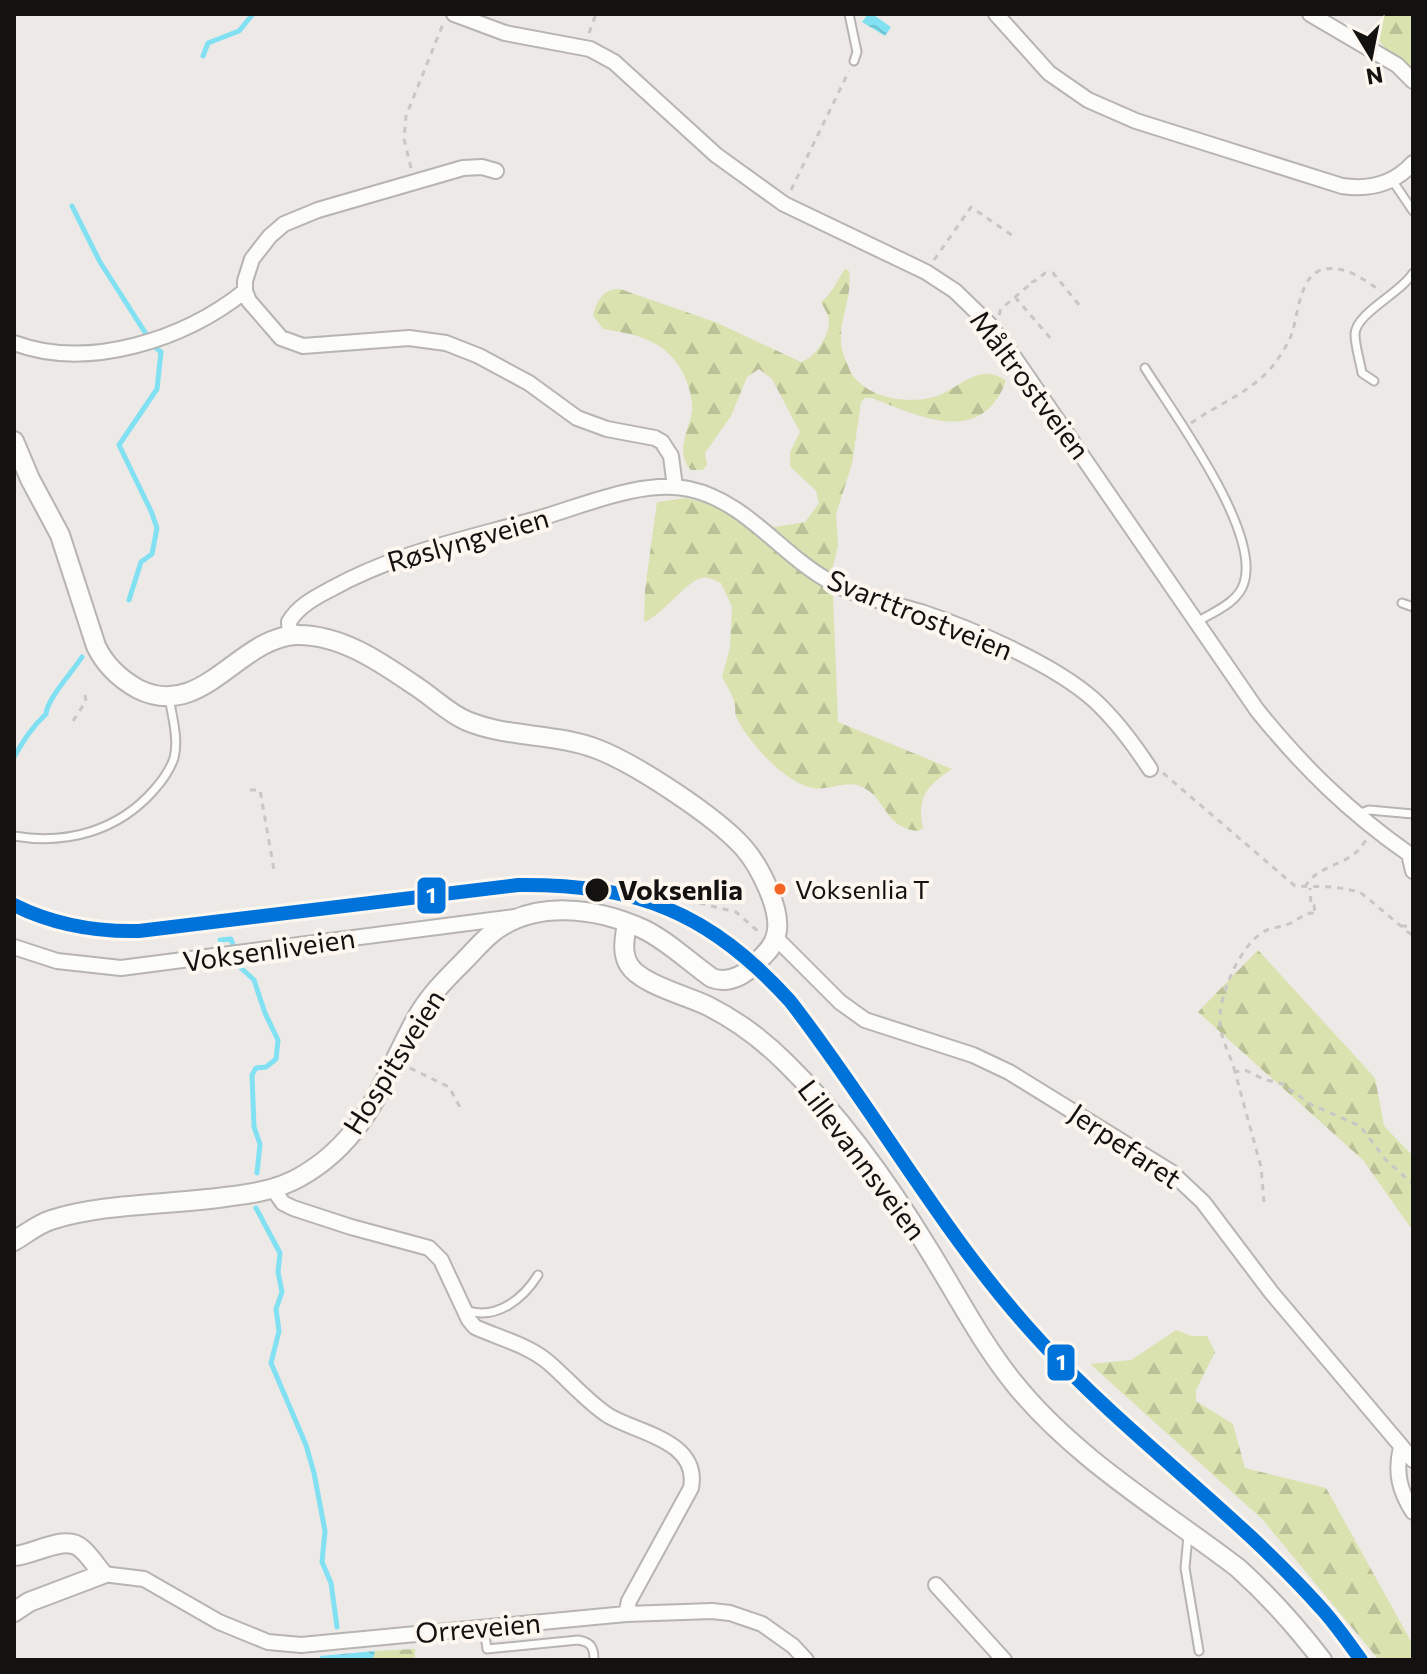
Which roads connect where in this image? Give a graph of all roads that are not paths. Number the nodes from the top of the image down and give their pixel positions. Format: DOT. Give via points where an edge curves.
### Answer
graph roads {
  1 [pos="454,14"];
  2 [pos="849,14"];
  3 [pos="996,14"];
  4 [pos="1310,14"];
  5 [pos="854,61"];
  6 [pos="1413,81"];
  7 [pos="1413,163"];
  8 [pos="496,171"];
  9 [pos="1392,180"];
  10 [pos="1413,211"];
  11 [pos="1413,273"];
  12 [pos="245,291"];
  13 [pos="14,343"];
  14 [pos="1145,368"];
  15 [pos="1374,381"];
  16 [pos="14,441"];
  17 [pos="675,487"];
  18 [pos="1402,603"];
  19 [pos="1413,607"];
  20 [pos="1197,622"];
  21 [pos="290,636"];
  22 [pos="169,697"];
  23 [pos="1150,769"];
  24 [pos="1413,814"];
  25 [pos="1356,815"];
  26 [pos="14,836"];
  27 [pos="1411,854"];
  28 [pos="1413,871"];
  29 [pos="525,916"];
  30 [pos="627,923"];
  31 [pos="768,936"];
  32 [pos="14,947"];
  33 [pos="273,1189"];
  34 [pos="14,1241"];
  35 [pos="538,1275"];
  36 [pos="464,1310"];
  37 [pos="1401,1447"];
  38 [pos="1413,1460"];
  39 [pos="1413,1512"];
  40 [pos="1189,1530"];
  41 [pos="14,1556"];
  42 [pos="103,1574"];
  43 [pos="936,1585"];
  44 [pos="14,1612"];
  45 [pos="626,1614"];
  46 [pos="484,1628"];
  47 [pos="1199,1651"];
  48 [pos="594,1660"];
  49 [pos="806,1660"];
  50 [pos="1004,1660"];
  51 [pos="1322,1660"];
  1 -- 20 [label="street, Måltrostveien" via="505,33 584,48 614,62 716,155 784,204 955,291 989,324 1033,383"];
  2 -- 5 [label="lane"];
  3 -- 9 [label="street" via="1049,73 1136,121 1328,183 1363,188"];
  4 -- 6 [label="street" via="1397,65"];
  7 -- 9 [label="street"];
  8 -- 12 [label="street" via="463,168 284,224 252,259"];
  9 -- 10 [label="lane"];
  11 -- 15 [label="lane" via="1356,329 1362,373"];
  12 -- 13 [label="street" via="213,313 127,347 66,354"];
  12 -- 17 [label="street" via="272,330 296,345 409,338 446,343 479,356 577,418 662,442 671,456"];
  14 -- 20 [label="lane" via="1225,498 1246,562 1241,590"];
  16 -- 22 [label="street" via="60,535 98,651 124,680 146,693"];
  17 -- 21 [label="street, Røslyngveien" via="629,493 392,560 302,607 289,622"];
  17 -- 23 [label="street, Svarttrostveien" via="731,506 837,586 983,636 1047,669 1091,697"];
  18 -- 19 [label="lane"];
  20 -- 25 [label="street, Måltrostveien" via="1294,756"];
  21 -- 22 [label="street" via="262,646 196,690"];
  21 -- 31 [label="street" via="351,647 478,725 578,742 645,775 744,848 758,869 776,918"];
  22 -- 26 [label="lane" via="174,756 148,797 115,823 89,833 56,840"];
  24 -- 25 [label="lane" via="1369,810"];
  25 -- 27 [label="street, Måltrostveien"];
  27 -- 28 [label="street, Måltrostveien"];
  29 -- 30 [label="street, Hospitsveien" via="562,910"];
  29 -- 32 [label="street, Voksenliveien" via="121,968 57,961"];
  29 -- 33 [label="street, Hospitsveien" via="493,932 437,988 350,1137 316,1167"];
  30 -- 31 [label="street" via="723,981 744,974"];
  30 -- 40 [label="street, Lillevannsveien" via="625,954 635,972 735,1022 783,1060 827,1107 903,1209 985,1344 1025,1395 1072,1442"];
  31 -- 37 [label="street, Jerpefaret" via="865,1020 1009,1072 1171,1172 1203,1202"];
  33 -- 34 [label="street, Hospitsveien" via="84,1212 48,1221"];
  33 -- 36 [label="street" via="293,1208 429,1248 441,1260"];
  35 -- 36 [label="lane" via="528,1292 506,1308"];
  36 -- 45 [label="street" via="475,1327 546,1361 610,1416 669,1443 689,1465 691,1488"];
  37 -- 38 [label="street, Jerpefaret"];
  37 -- 39 [label="street" via="1397,1474"];
  40 -- 47 [label="lane" via="1185,1568"];
  40 -- 51 [label="street, Lillevannsveien" via="1262,1589"];
  41 -- 42 [label="street" via="67,1542 80,1546"];
  42 -- 44 [label="street"];
  42 -- 46 [label="street, Orreveien" via="144,1579 219,1622 268,1642 301,1645"];
  43 -- 50 [label="street"];
  45 -- 46 [label="street, Orreveien"];
  45 -- 49 [label="street, Orreveien" via="730,1613 770,1629"];
  46 -- 48 [label="lane" via="487,1649 578,1640 592,1645"];
}
